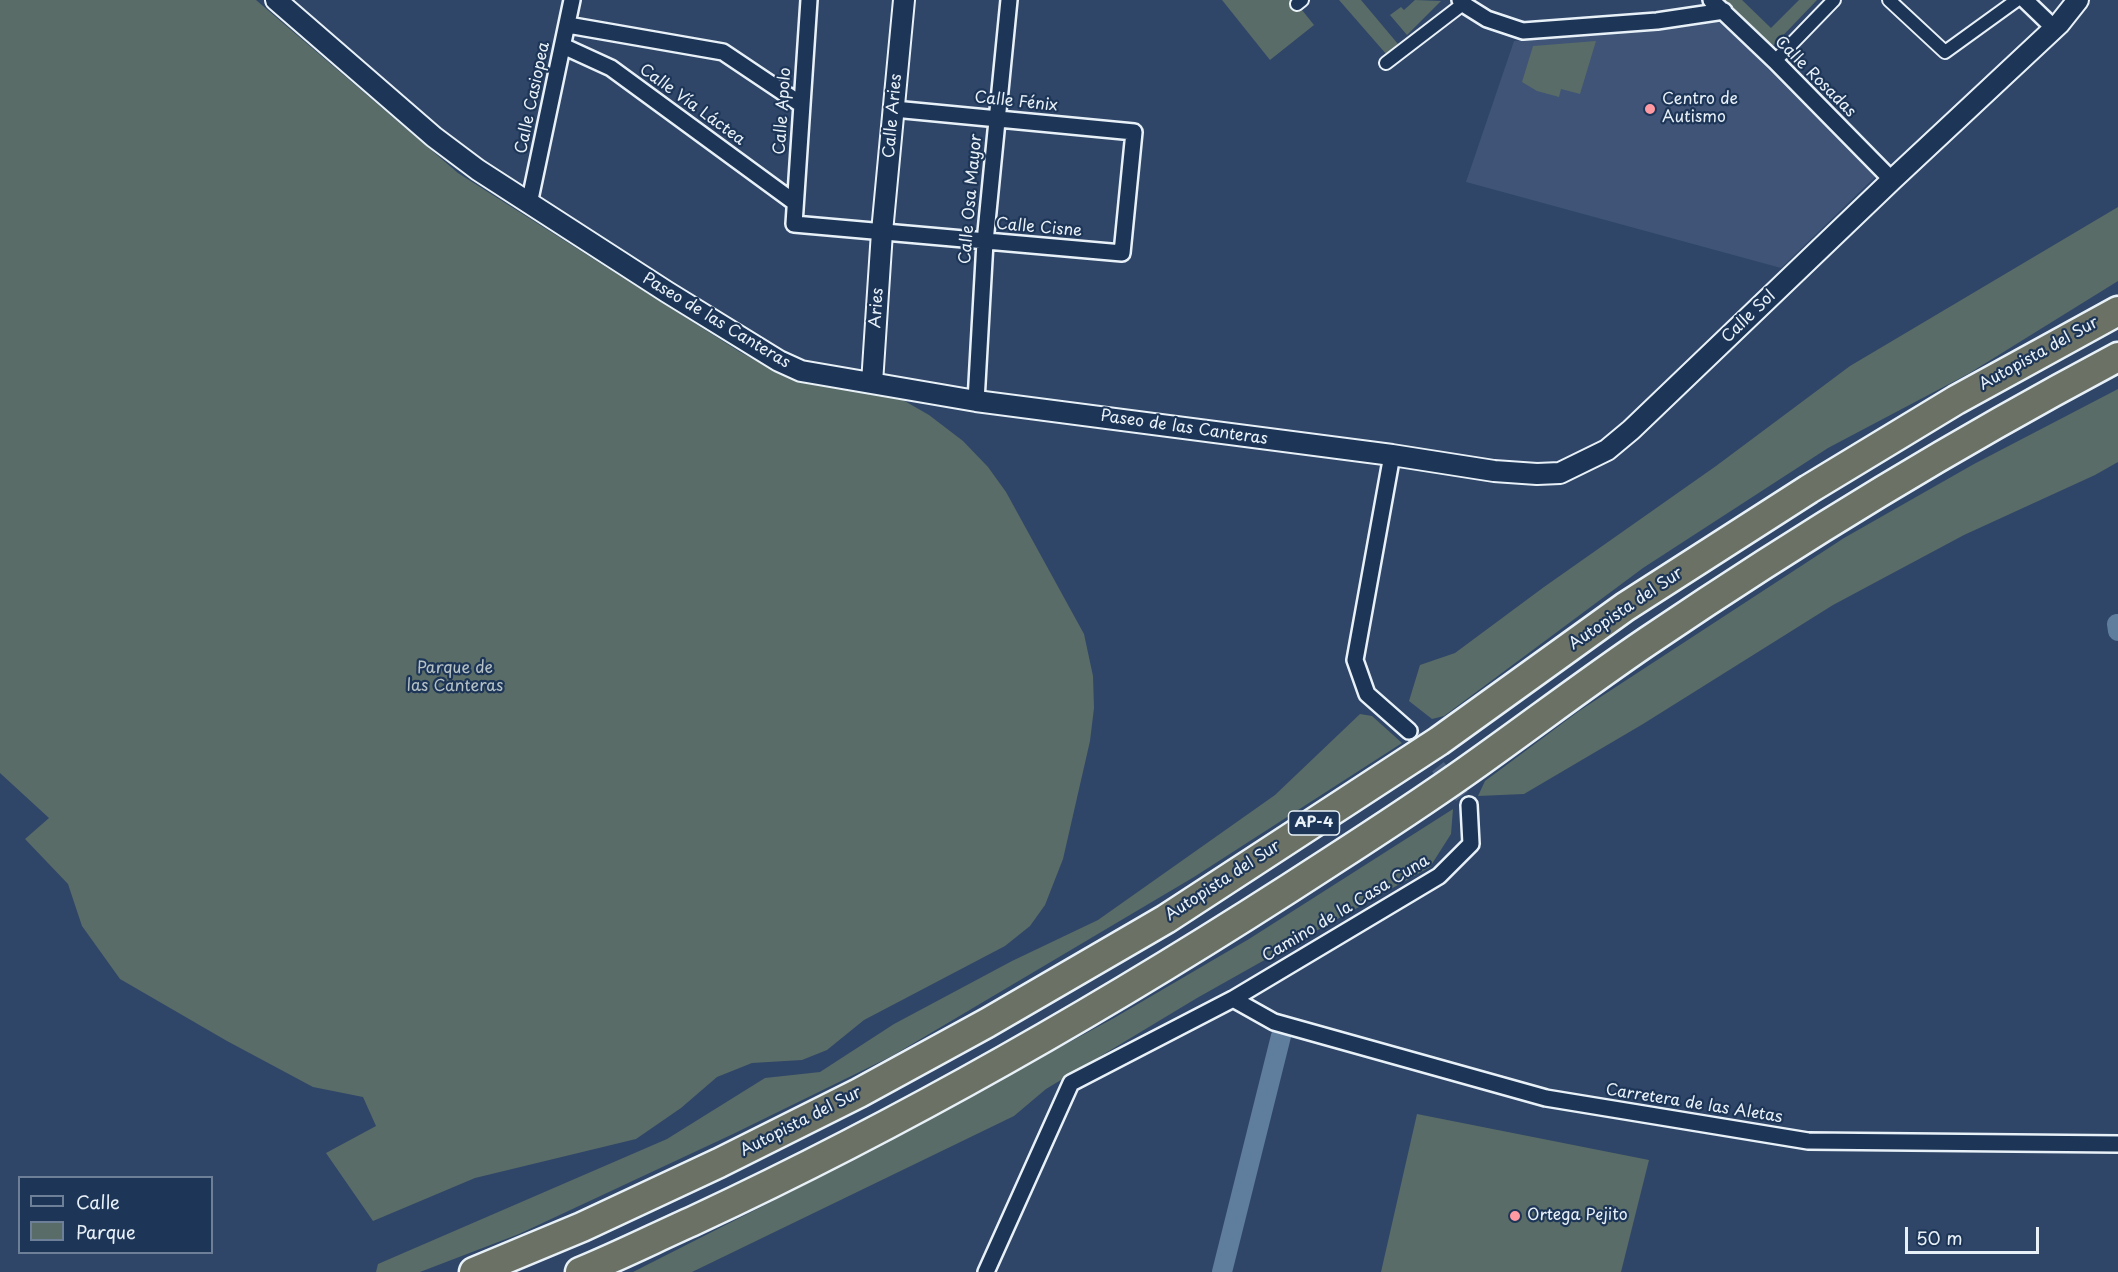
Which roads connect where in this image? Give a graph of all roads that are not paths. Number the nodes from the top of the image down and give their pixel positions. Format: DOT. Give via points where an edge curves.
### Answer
graph roads {
  1 [pos="276,0"];
  2 [pos="572,0"];
  3 [pos="809,0"];
  4 [pos="904,0"];
  5 [pos="1009,0"];
  6 [pos="1711,0"];
  7 [pos="1834,0"];
  8 [pos="1889,0"];
  9 [pos="2017,0"];
  10 [pos="2025,0"];
  11 [pos="2078,0"];
  12 [pos="1464,1"];
  13 [pos="1724,10"];
  14 [pos="568,25"];
  15 [pos="2054,28"];
  16 [pos="563,46"];
  17 [pos="1774,61"];
  18 [pos="1386,63"];
  19 [pos="802,105"];
  20 [pos="894,109"];
  21 [pos="996,118"];
  22 [pos="1892,180"];
  23 [pos="794,202"];
  24 [pos="529,204"];
  25 [pos="794,224"];
  26 [pos="882,232"];
  27 [pos="985,242"];
  28 [pos="1122,253"];
  29 [pos="2118,303"];
  30 [pos="2118,311"];
  31 [pos="2070,337"];
  32 [pos="2118,357"];
  33 [pos="2118,374"];
  34 [pos="872,383"];
  35 [pos="976,401"];
  36 [pos="1977,434"];
  37 [pos="1350,451"];
  38 [pos="1392,455"];
  39 [pos="1409,730"];
  40 [pos="1468,806"];
  41 [pos="1233,999"];
  42 [pos="2118,1144"];
  43 [pos="474,1272"];
  44 [pos="580,1272"];
  45 [pos="986,1272"];
  1 -- 24 [label="street, Paseo de las Canteras" via="434,137"];
  2 -- 14 [label="street, Calle Casiopea"];
  3 -- 19 [label="street, Calle Apolo"];
  4 -- 20 [label="street, Calle Aries"];
  5 -- 21 [label="street, Calle Osa Mayor"];
  6 -- 13 [label="street, Calle Rosadas"];
  7 -- 17 [label="street"];
  8 -- 9 [label="street" via="1945,52"];
  10 -- 15 [label="street"];
  11 -- 15 [label="street, Calle Sol"];
  12 -- 13 [label="street" via="1487,19 1523,31 1657,21"];
  12 -- 18 [label="street"];
  13 -- 17 [label="street, Calle Rosadas"];
  14 -- 16 [label="street, Calle Casiopea"];
  14 -- 19 [label="street" via="723,52"];
  15 -- 22 [label="street, Calle Sol"];
  16 -- 23 [label="street, Calle Vía Láctea" via="611,68"];
  16 -- 24 [label="street, Calle Casiopea"];
  17 -- 22 [label="street, Calle Rosadas"];
  19 -- 23 [label="street, Calle Apolo"];
  20 -- 21 [label="street, Calle Fénix"];
  20 -- 26 [label="street, Calle Aries"];
  21 -- 27 [label="street, Calle Osa Mayor"];
  21 -- 28 [label="street, Calle Fénix" via="1134,132"];
  22 -- 38 [label="street, Calle Sol" via="1607,450 1560,473 1537,474"];
  23 -- 25 [label="street, Calle Apolo"];
  24 -- 34 [label="street, Paseo de las Canteras" via="779,361 801,371"];
  25 -- 26 [label="street, Calle Cisne"];
  26 -- 27 [label="street, Calle Cisne"];
  26 -- 34 [label="street, Aries"];
  27 -- 28 [label="street, Calle Cisne"];
  27 -- 35 [label="street, Calle Osa Mayor"];
  29 -- 31 [label="highway"];
  30 -- 31 [label="highway, Autopista del Sur / AP-4"];
  31 -- 43 [label="highway, Autopista del Sur / AP-4" via="1809,489 1635,601 1439,741 1166,919 859,1093 603,1217"];
  32 -- 36 [label="highway, AP-4"];
  33 -- 36 [label="highway"];
  34 -- 35 [label="street, Paseo de las Canteras"];
  35 -- 37 [label="street, Paseo de las Canteras"];
  36 -- 44 [label="highway, AP-4" via="1827,523 1647,642 1464,773 1196,948 876,1132"];
  37 -- 38 [label="street, Calle Sol"];
  38 -- 39 [label="street" via="1354,660 1367,694"];
  40 -- 41 [label="street, Camino de la Casa Cuna" via="1471,844 1439,876"];
  41 -- 42 [label="street, Carretera de las Aletas" via="1274,1022 1546,1098 1808,1141"];
  41 -- 45 [label="street, Camino de la Casa Cuna" via="1071,1083"];
}
